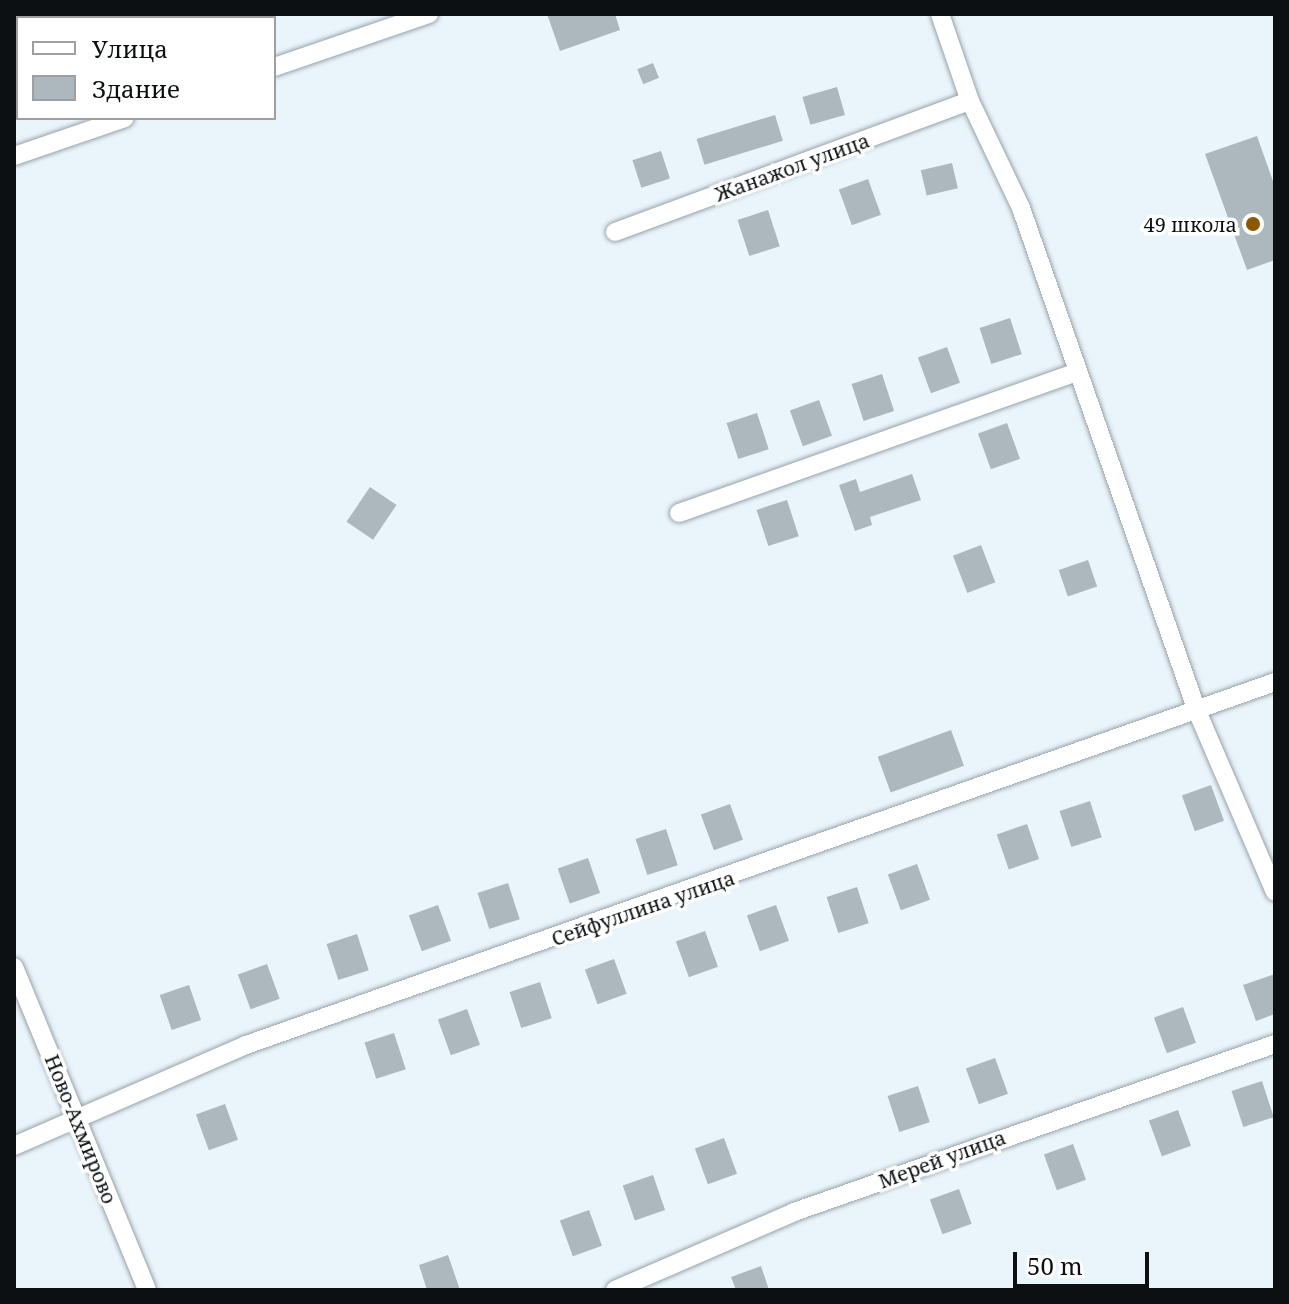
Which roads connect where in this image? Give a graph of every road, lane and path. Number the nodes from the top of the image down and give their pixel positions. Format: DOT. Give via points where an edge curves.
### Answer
graph roads {
  1 [pos="428,14"];
  2 [pos="940,14"];
  3 [pos="276,66"];
  4 [pos="970,101"];
  5 [pos="119,120"];
  6 [pos="14,156"];
  7 [pos="615,232"];
  8 [pos="1077,372"];
  9 [pos="679,513"];
  10 [pos="1275,682"];
  11 [pos="1197,711"];
  12 [pos="1275,892"];
  13 [pos="14,967"];
  14 [pos="1275,1044"];
  15 [pos="79,1123"];
  16 [pos="14,1146"];
  17 [pos="147,1290"];
  18 [pos="615,1290"];
  1 -- 3 [label="street"];
  2 -- 4 [label="street"];
  4 -- 7 [label="street, Жанажол улица"];
  4 -- 8 [label="street" via="1021,208"];
  5 -- 6 [label="street"];
  8 -- 9 [label="street"];
  8 -- 11 [label="street"];
  10 -- 11 [label="street, Сейфуллина улица"];
  11 -- 12 [label="street"];
  11 -- 15 [label="street, Сейфуллина улица" via="246,1045"];
  13 -- 15 [label="street, Ново-Ахмирово"];
  14 -- 18 [label="street, Мерей улица" via="794,1212"];
  15 -- 16 [label="street, Сейфуллина улица"];
  15 -- 17 [label="street, Ново-Ахмирово"];
}
